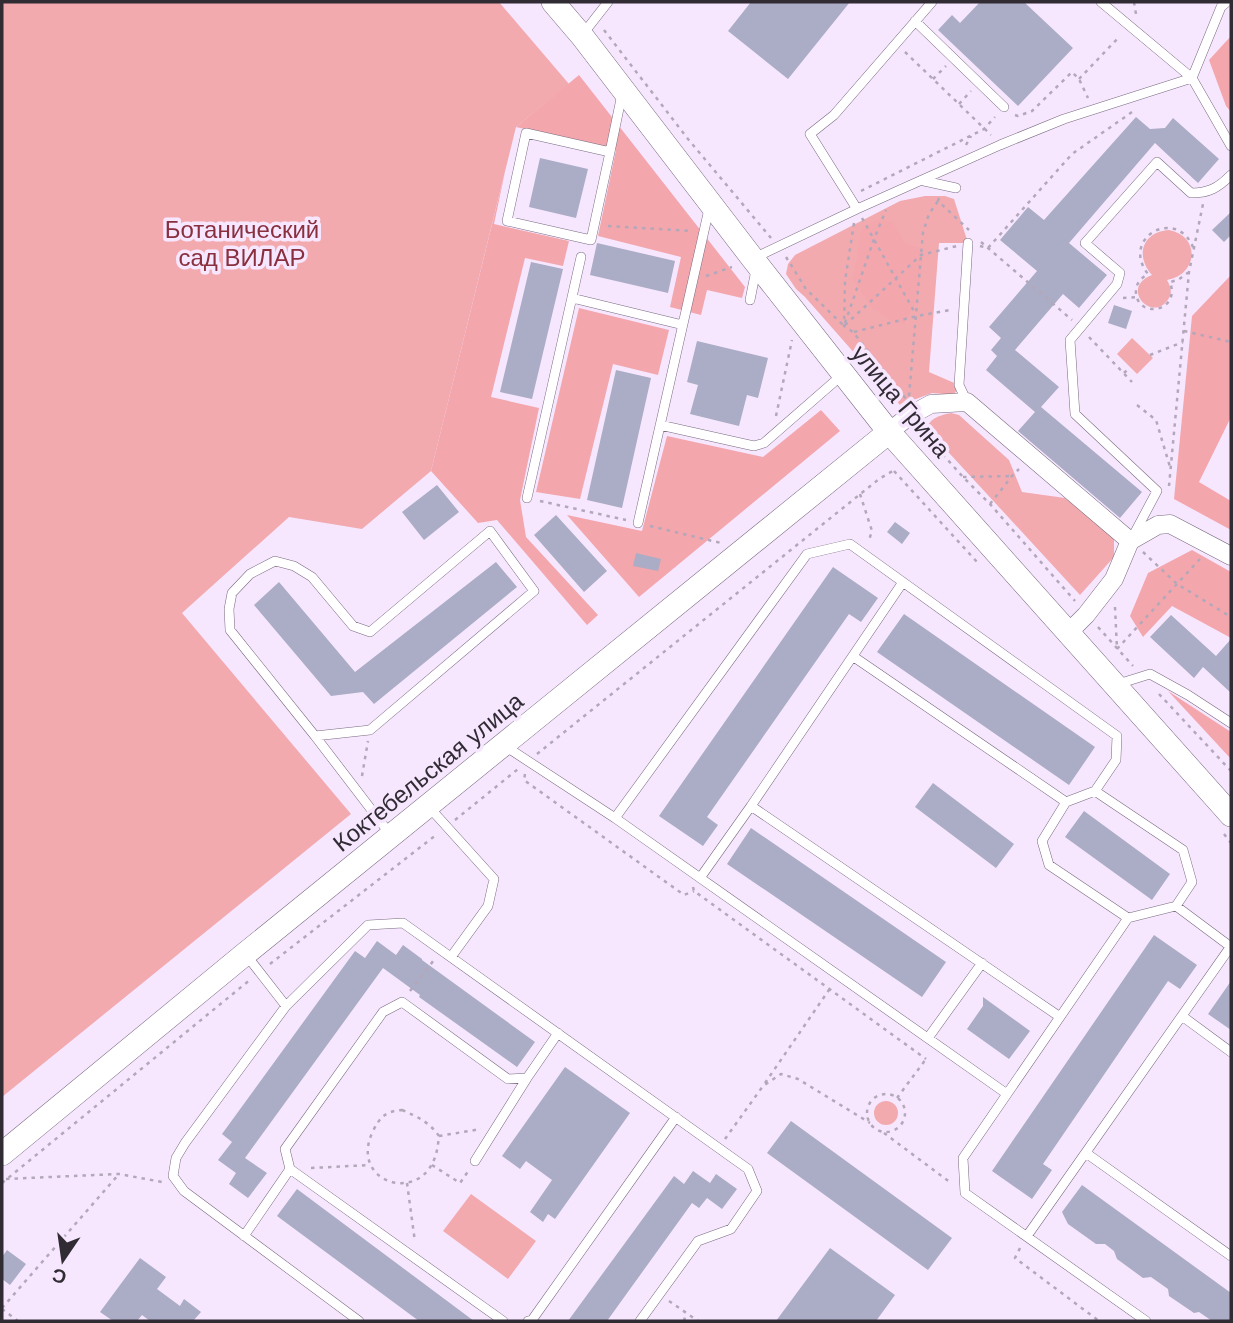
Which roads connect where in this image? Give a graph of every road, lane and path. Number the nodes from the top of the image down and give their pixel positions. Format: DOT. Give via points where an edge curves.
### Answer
graph roads {
  1 [pos="553,2"];
  2 [pos="608,2"];
  3 [pos="932,2"];
  4 [pos="1101,2"];
  5 [pos="1227,2"];
  6 [pos="915,21"];
  7 [pos="1129,26"];
  8 [pos="588,27"];
  9 [pos="896,43"];
  10 [pos="953,58"];
  11 [pos="1192,78"];
  12 [pos="933,79"];
  13 [pos="1079,79"];
  14 [pos="979,82"];
  15 [pos="623,90"];
  16 [pos="1087,94"];
  17 [pos="959,104"];
  18 [pos="1004,107"];
  19 [pos="1136,110"];
  20 [pos="984,129"];
  21 [pos="971,136"];
  22 [pos="1000,145"];
  23 [pos="1231,146"];
  24 [pos="610,152"];
  25 [pos="955,164"];
  26 [pos="902,170"];
  27 [pos="1231,175"];
  28 [pos="923,180"];
  29 [pos="945,186"];
  30 [pos="956,188"];
  31 [pos="1206,193"];
  32 [pos="892,194"];
  33 [pos="848,197"];
  34 [pos="938,201"];
  35 [pos="710,204"];
  36 [pos="857,209"];
  37 [pos="594,225"];
  38 [pos="968,229"];
  39 [pos="704,232"];
  40 [pos="874,239"];
  41 [pos="978,239"];
  42 [pos="968,243"];
  43 [pos="778,247"];
  44 [pos="988,248"];
  45 [pos="1195,250"];
  46 [pos="921,255"];
  47 [pos="581,257"];
  48 [pos="755,262"];
  49 [pos="1189,272"];
  50 [pos="895,277"];
  51 [pos="693,281"];
  52 [pos="572,298"];
  53 [pos="750,300"];
  54 [pos="964,308"];
  55 [pos="916,316"];
  56 [pos="683,325"];
  57 [pos="844,326"];
  58 [pos="1080,327"];
  59 [pos="1184,331"];
  60 [pos="853,332"];
  61 [pos="792,337"];
  62 [pos="1183,342"];
  63 [pos="1231,342"];
  64 [pos="1150,355"];
  65 [pos="1130,367"];
  66 [pos="1124,373"];
  67 [pos="843,374"];
  68 [pos="1132,382"];
  69 [pos="967,402"];
  70 [pos="1137,405"];
  71 [pos="909,416"];
  72 [pos="660,425"];
  73 [pos="889,432"];
  74 [pos="772,436"];
  75 [pos="1033,458"];
  76 [pos="894,471"];
  77 [pos="1171,471"];
  78 [pos="1012,476"];
  79 [pos="963,477"];
  80 [pos="1168,494"];
  81 [pos="860,495"];
  82 [pos="527,498"];
  83 [pos="990,504"];
  84 [pos="638,523"];
  85 [pos="1130,541"];
  86 [pos="724,544"];
  87 [pos="868,544"];
  88 [pos="1212,546"];
  89 [pos="1231,556"];
  90 [pos="1155,563"];
  91 [pos="1114,579"];
  92 [pos="903,582"];
  93 [pos="1177,584"];
  94 [pos="1087,615"];
  95 [pos="1231,617"];
  96 [pos="1069,632"];
  97 [pos="1117,649"];
  98 [pos="854,657"];
  99 [pos="1142,676"];
  100 [pos="1115,685"];
  101 [pos="1231,723"];
  102 [pos="370,730"];
  103 [pos="315,736"];
  104 [pos="503,745"];
  105 [pos="528,761"];
  106 [pos="1231,771"];
  107 [pos="1095,791"];
  108 [pos="358,793"];
  109 [pos="1066,802"];
  110 [pos="428,806"];
  111 [pos="751,806"];
  112 [pos="1231,815"];
  113 [pos="615,818"];
  114 [pos="446,827"];
  115 [pos="391,835"];
  116 [pos="689,870"];
  117 [pos="700,878"];
  118 [pos="694,891"];
  119 [pos="1176,906"];
  120 [pos="1128,918"];
  121 [pos="1231,947"];
  122 [pos="441,950"];
  123 [pos="245,954"];
  124 [pos="451,957"];
  125 [pos="982,963"];
  126 [pos="260,972"];
  127 [pos="839,976"];
  128 [pos="830,988"];
  129 [pos="402,1002"];
  130 [pos="286,1006"];
  131 [pos="1182,1016"];
  132 [pos="1060,1017"];
  133 [pos="558,1033"];
  134 [pos="928,1038"];
  135 [pos="937,1045"];
  136 [pos="1231,1052"];
  137 [pos="926,1059"];
  138 [pos="527,1079"];
  139 [pos="763,1086"];
  140 [pos="1007,1094"];
  141 [pos="897,1098"];
  142 [pos="676,1117"];
  143 [pos="870,1123"];
  144 [pos="497,1126"];
  145 [pos="883,1132"];
  146 [pos="439,1136"];
  147 [pos="718,1148"];
  148 [pos="1086,1153"];
  149 [pos="2,1154"];
  150 [pos="475,1161"];
  151 [pos="432,1165"];
  152 [pos="370,1166"];
  153 [pos="290,1169"];
  154 [pos="119,1174"];
  155 [pos="6,1179"];
  156 [pos="2,1182"];
  157 [pos="407,1183"];
  158 [pos="180,1186"];
  159 [pos="965,1194"];
  160 [pos="244,1236"];
  161 [pos="1027,1236"];
  162 [pos="1231,1256"];
  163 [pos="417,1260"];
  164 [pos="660,1294"];
  165 [pos="2,1309"];
  166 [pos="686,1313"];
  167 [pos="18,1321"];
  168 [pos="359,1321"];
  169 [pos="503,1321"];
  170 [pos="528,1321"];
  171 [pos="640,1321"];
  172 [pos="684,1321"];
  173 [pos="698,1321"];
  174 [pos="1099,1321"];
  175 [pos="1146,1321"];
  1 -- 8 [label="street, улица Грина"];
  2 -- 8 [label="lane"];
  3 -- 6 [label="lane"];
  4 -- 7 [label="lane"];
  5 -- 11 [label="lane"];
  6 -- 9 [label="lane"];
  6 -- 10 [label="lane"];
  7 -- 11 [label="lane"];
  7 -- 13 [label="path"];
  8 -- 15 [label="street, улица Грина"];
  8 -- 43 [label="path"];
  9 -- 12 [label="path"];
  9 -- 33 [label="lane" via="834,115 810,134"];
  10 -- 12 [label="path"];
  10 -- 14 [label="lane"];
  11 -- 22 [label="lane"];
  11 -- 23 [label="lane"];
  12 -- 17 [label="path"];
  13 -- 16 [label="path"];
  13 -- 18 [label="path" via="1072,72 1032,111 1018,116"];
  14 -- 17 [label="path"];
  14 -- 18 [label="lane"];
  15 -- 24 [label="lane"];
  15 -- 35 [label="street, улица Грина"];
  17 -- 20 [label="path"];
  18 -- 20 [label="path"];
  19 -- 44 [label="path" via="1072,154"];
  20 -- 21 [label="path"];
  20 -- 22 [label="path"];
  21 -- 25 [label="path"];
  21 -- 26 [label="path"];
  22 -- 25 [label="lane"];
  24 -- 37 [label="lane"];
  24 -- 37 [label="lane" via="526,133 507,221 591,240"];
  25 -- 28 [label="lane"];
  26 -- 32 [label="path"];
  26 -- 33 [label="path"];
  27 -- 31 [label="lane"];
  28 -- 29 [label="lane"];
  28 -- 32 [label="lane"];
  29 -- 30 [label="lane"];
  29 -- 34 [label="path"];
  31 -- 45 [label="path"];
  31 -- 58 [label="lane" via="1191,193 1157,162 1085,243 1120,273 1118,284"];
  32 -- 36 [label="lane"];
  32 -- 40 [label="path"];
  33 -- 36 [label="lane"];
  34 -- 38 [label="path"];
  34 -- 46 [label="path" via="923,232"];
  35 -- 39 [label="lane"];
  35 -- 48 [label="street, улица Грина"];
  36 -- 40 [label="path"];
  36 -- 43 [label="lane"];
  36 -- 57 [label="path" via="845,281"];
  37 -- 39 [label="path"];
  39 -- 51 [label="lane"];
  40 -- 50 [label="path"];
  40 -- 57 [label="path"];
  41 -- 44 [label="path"];
  42 -- 44 [label="path"];
  42 -- 46 [label="path"];
  42 -- 54 [label="lane"];
  43 -- 48 [label="lane"];
  43 -- 57 [label="path" via="806,289"];
  44 -- 58 [label="path"];
  45 -- 49 [label="path"];
  45 -- 49 [label="path" via="1185,234 1174,229 1162,228 1146,237 1140,254 1148,274 1137,286 1138,300 1150,309 1164,307 1172,295 1170,282"];
  46 -- 50 [label="path"];
  46 -- 55 [label="path"];
  47 -- 52 [label="lane"];
  48 -- 51 [label="path"];
  48 -- 53 [label="lane"];
  48 -- 67 [label="street, улица Грина"];
  49 -- 59 [label="path"];
  50 -- 55 [label="path"];
  50 -- 57 [label="path"];
  51 -- 56 [label="lane"];
  52 -- 56 [label="lane"];
  52 -- 82 [label="lane"];
  54 -- 55 [label="path"];
  54 -- 69 [label="lane" via="959,386"];
  55 -- 60 [label="path"];
  55 -- 60 [label="path" via="908,401"];
  56 -- 72 [label="lane"];
  57 -- 60 [label="path"];
  58 -- 66 [label="path"];
  58 -- 85 [label="lane" via="1070,340 1075,414 1157,491"];
  59 -- 62 [label="path"];
  59 -- 63 [label="path"];
  61 -- 74 [label="path"];
  62 -- 64 [label="path"];
  62 -- 77 [label="path"];
  65 -- 66 [label="path"];
  66 -- 68 [label="path"];
  67 -- 73 [label="street, улица Грина"];
  67 -- 74 [label="lane"];
  69 -- 71 [label="street" via="931,404"];
  69 -- 75 [label="street"];
  70 -- 77 [label="path" via="1156,420"];
  71 -- 73 [label="street"];
  71 -- 79 [label="path"];
  72 -- 74 [label="lane" via="754,446"];
  72 -- 84 [label="lane"];
  73 -- 96 [label="street, улица Грина"];
  73 -- 104 [label="street, Коктебельская улица"];
  75 -- 78 [label="path"];
  75 -- 85 [label="street"];
  76 -- 81 [label="path"];
  77 -- 80 [label="path"];
  78 -- 79 [label="path"];
  78 -- 83 [label="path"];
  79 -- 83 [label="path"];
  81 -- 87 [label="path" via="872,531"];
  81 -- 105 [label="path"];
  82 -- 84 [label="path"];
  83 -- 94 [label="path"];
  84 -- 86 [label="path"];
  85 -- 88 [label="street" via="1158,525 1170,524"];
  85 -- 91 [label="street"];
  88 -- 89 [label="street"];
  88 -- 93 [label="path"];
  90 -- 93 [label="path"];
  91 -- 94 [label="street"];
  91 -- 97 [label="path"];
  92 -- 98 [label="lane"];
  92 -- 107 [label="lane" via="1116,736 1116,760"];
  92 -- 113 [label="lane" via="850,544 807,554"];
  93 -- 95 [label="path"];
  93 -- 97 [label="path"];
  94 -- 96 [label="street"];
  94 -- 97 [label="path"];
  96 -- 100 [label="street, улица Грина"];
  97 -- 99 [label="path"];
  98 -- 109 [label="lane"];
  98 -- 111 [label="lane"];
  99 -- 100 [label="lane"];
  99 -- 101 [label="lane" via="1150,674"];
  99 -- 106 [label="path"];
  100 -- 112 [label="street, улица Грина"];
  102 -- 103 [label="lane"];
  102 -- 103 [label="lane" via="534,590 490,531 370,632 353,626 312,577 294,566 275,561 250,574 232,593 230,630"];
  102 -- 108 [label="path"];
  103 -- 108 [label="lane"];
  104 -- 105 [label="lane"];
  104 -- 110 [label="street, Коктебельская улица"];
  105 -- 113 [label="lane"];
  105 -- 114 [label="path"];
  105 -- 118 [label="path" via="524,780 684,895"];
  107 -- 109 [label="lane"];
  107 -- 119 [label="lane" via="1183,850 1192,882"];
  108 -- 115 [label="lane"];
  109 -- 120 [label="lane" via="1042,841 1049,865"];
  110 -- 114 [label="lane"];
  110 -- 115 [label="street, Коктебельская улица"];
  111 -- 117 [label="lane"];
  111 -- 125 [label="lane"];
  113 -- 116 [label="lane"];
  114 -- 124 [label="lane" via="494,879 488,906"];
  114 -- 126 [label="path"];
  115 -- 123 [label="street, Коктебельская улица"];
  116 -- 117 [label="lane"];
  116 -- 118 [label="path"];
  117 -- 127 [label="lane"];
  118 -- 128 [label="path"];
  119 -- 120 [label="lane"];
  119 -- 121 [label="lane"];
  120 -- 132 [label="lane"];
  121 -- 131 [label="lane"];
  122 -- 124 [label="lane"];
  122 -- 129 [label="path"];
  122 -- 130 [label="lane" via="403,923 368,925"];
  123 -- 126 [label="lane"];
  123 -- 149 [label="street, Коктебельская улица"];
  124 -- 133 [label="lane"];
  125 -- 132 [label="lane"];
  125 -- 134 [label="lane"];
  126 -- 130 [label="lane"];
  126 -- 155 [label="path"];
  127 -- 128 [label="path"];
  127 -- 134 [label="lane"];
  128 -- 137 [label="path"];
  128 -- 139 [label="path"];
  129 -- 138 [label="lane" via="508,1079"];
  129 -- 153 [label="lane" via="383,1012 285,1149"];
  130 -- 158 [label="lane" via="180,1150 173,1176"];
  131 -- 136 [label="lane"];
  131 -- 148 [label="lane"];
  132 -- 140 [label="lane"];
  133 -- 138 [label="lane"];
  133 -- 142 [label="lane"];
  134 -- 135 [label="lane"];
  135 -- 137 [label="path"];
  135 -- 140 [label="lane"];
  137 -- 141 [label="path"];
  138 -- 144 [label="lane"];
  139 -- 143 [label="path" via="781,1074 798,1079"];
  139 -- 147 [label="path"];
  140 -- 159 [label="lane" via="963,1158"];
  141 -- 143 [label="path" via="885,1094 873,1100 867,1111"];
  141 -- 145 [label="path" via="905,1108 904,1121 896,1130"];
  142 -- 147 [label="lane"];
  142 -- 170 [label="lane"];
  143 -- 145 [label="path"];
  144 -- 146 [label="path"];
  144 -- 150 [label="lane"];
  145 -- 159 [label="path"];
  146 -- 151 [label="path"];
  146 -- 152 [label="path" via="422,1118 391,1111 379,1119 372,1133 367,1150"];
  147 -- 164 [label="lane" via="748,1169 757,1191 732,1229 698,1241"];
  148 -- 161 [label="lane"];
  148 -- 162 [label="lane"];
  150 -- 151 [label="path" via="460,1183"];
  151 -- 157 [label="path" via="422,1177"];
  152 -- 153 [label="path"];
  152 -- 157 [label="path" via="381,1178"];
  153 -- 160 [label="lane"];
  153 -- 163 [label="lane"];
  154 -- 155 [label="path"];
  154 -- 158 [label="path"];
  154 -- 165 [label="path"];
  155 -- 156 [label="path"];
  157 -- 163 [label="path"];
  158 -- 160 [label="lane"];
  159 -- 161 [label="lane"];
  160 -- 168 [label="lane"];
  161 -- 174 [label="path" via="1015,1258"];
  161 -- 175 [label="lane"];
  163 -- 169 [label="lane"];
  164 -- 166 [label="path"];
  164 -- 171 [label="lane"];
  165 -- 167 [label="path"];
  166 -- 172 [label="path"];
  166 -- 173 [label="path"];
}
